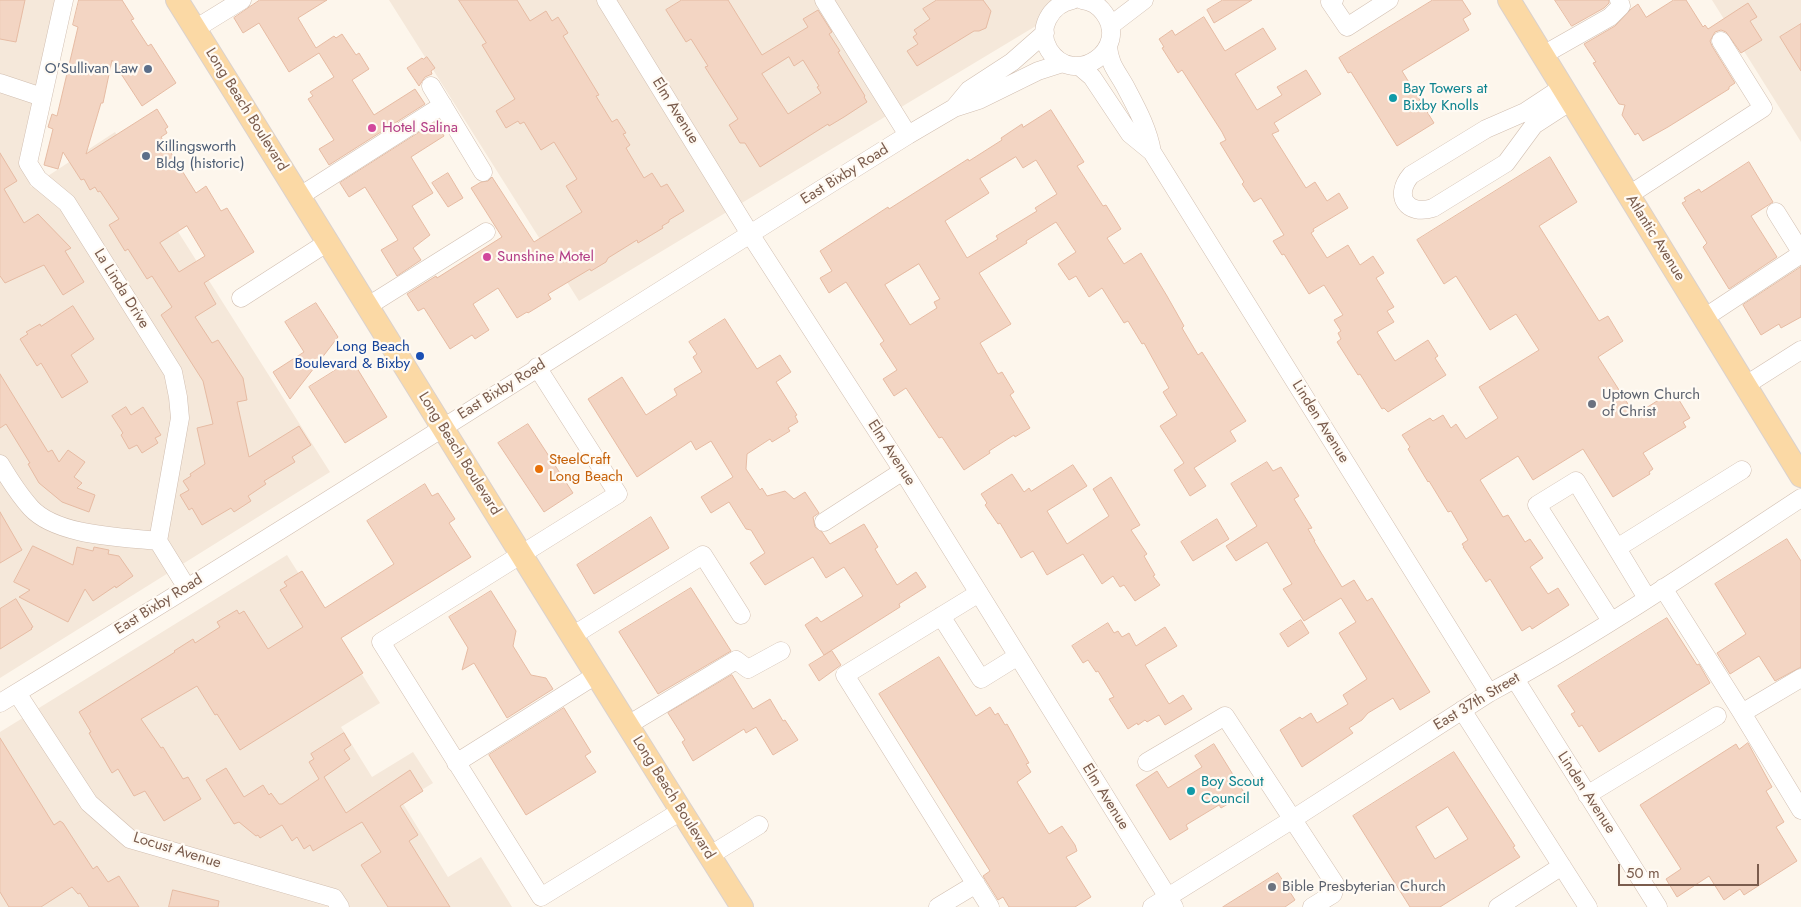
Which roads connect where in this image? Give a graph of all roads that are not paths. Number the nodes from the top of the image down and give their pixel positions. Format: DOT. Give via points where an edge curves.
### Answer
graph roads {
  1 [pos="64,0"];
  2 [pos="177,0"];
  3 [pos="242,0"];
  4 [pos="606,0"];
  5 [pos="824,0"];
  6 [pos="1073,0"];
  7 [pos="1144,0"];
  8 [pos="1389,0"];
  9 [pos="1509,0"];
  10 [pos="1618,0"];
  11 [pos="1331,1"];
  12 [pos="1095,2"];
  13 [pos="1047,8"];
  14 [pos="1110,26"];
  15 [pos="196,29"];
  16 [pos="1044,33"];
  17 [pos="1721,41"];
  18 [pos="1108,46"];
  19 [pos="1543,55"];
  20 [pos="1071,64"];
  21 [pos="0,83"];
  22 [pos="431,86"];
  23 [pos="1567,94"];
  24 [pos="42,96"];
  25 [pos="443,106"];
  26 [pos="954,108"];
  27 [pos="908,135"];
  28 [pos="1152,152"];
  29 [pos="484,172"];
  30 [pos="1629,195"];
  31 [pos="300,196"];
  32 [pos="1776,212"];
  33 [pos="486,232"];
  34 [pos="750,234"];
  35 [pos="328,242"];
  36 [pos="1801,253"];
  37 [pos="241,298"];
  38 [pos="368,306"];
  39 [pos="1704,318"];
  40 [pos="1801,350"];
  41 [pos="537,367"];
  42 [pos="1746,385"];
  43 [pos="441,428"];
  44 [pos="1795,450"];
  45 [pos="0,464"];
  46 [pos="1742,470"];
  47 [pos="903,471"];
  48 [pos="1801,476"];
  49 [pos="1801,498"];
  50 [pos="824,522"];
  51 [pos="158,542"];
  52 [pos="1617,548"];
  53 [pos="522,556"];
  54 [pos="187,588"];
  55 [pos="1663,588"];
  56 [pos="979,593"];
  57 [pos="1648,598"];
  58 [pos="741,615"];
  59 [pos="940,616"];
  60 [pos="1611,621"];
  61 [pos="572,636"];
  62 [pos="781,651"];
  63 [pos="1018,656"];
  64 [pos="596,675"];
  65 [pos="1801,678"];
  66 [pos="1514,679"];
  67 [pos="1489,693"];
  68 [pos="6,696"];
  69 [pos="1462,710"];
  70 [pos="1742,713"];
  71 [pos="1717,716"];
  72 [pos="628,725"];
  73 [pos="1148,762"];
  74 [pos="456,763"];
  75 [pos="1587,794"];
  76 [pos="1801,810"];
  77 [pos="681,811"];
  78 [pos="1293,819"];
  79 [pos="759,825"];
  80 [pos="709,856"];
  81 [pos="1562,866"];
  82 [pos="976,884"];
  83 [pos="1171,902"];
  84 [pos="340,907"];
  85 [pos="742,907"];
  86 [pos="938,907"];
  87 [pos="990,907"];
  88 [pos="1152,907"];
  89 [pos="1312,907"];
  90 [pos="1498,907"];
  91 [pos="1588,907"];
  92 [pos="1658,907"];
  1 -- 24 [label="street, La Linda Drive"];
  2 -- 15 [label="main road, Long Beach Boulevard"];
  3 -- 15 [label="street"];
  4 -- 34 [label="street, Elm Avenue"];
  5 -- 27 [label="street"];
  6 -- 13 [label="street"];
  7 -- 14 [label="street"];
  8 -- 11 [label="street" via="1347,27"];
  9 -- 19 [label="main road, Atlantic Avenue"];
  10 -- 19 [label="street" via="1621,6 1610,17"];
  12 -- 14 [label="street"];
  13 -- 16 [label="street"];
  14 -- 18 [label="street"];
  15 -- 31 [label="main road, Long Beach Boulevard"];
  16 -- 20 [label="street" via="1054,57"];
  16 -- 26 [label="street, East Bixby Road" via="1012,62 969,90"];
  17 -- 30 [label="street" via="1763,108"];
  18 -- 20 [label="street, East Bixby Road" via="1093,62 1084,66"];
  18 -- 28 [label="street" via="1109,61 1140,114"];
  19 -- 23 [label="main road, Atlantic Avenue"];
  20 -- 26 [label="street, East Bixby Road" via="1038,71 979,100"];
  20 -- 28 [label="street" via="1092,77 1130,134"];
  21 -- 24 [label="street"];
  22 -- 25 [label="street"];
  23 -- 23 [label="street" via="1486,129 1411,175 1402,192 1405,202 1423,211 1433,208 1506,163 1534,125"];
  23 -- 30 [label="main road, Atlantic Avenue"];
  24 -- 51 [label="street, La Linda Drive" via="28,163 38,179 67,202 173,372 180,418"];
  25 -- 29 [label="street"];
  25 -- 31 [label="street"];
  26 -- 27 [label="street, East Bixby Road"];
  27 -- 34 [label="street, East Bixby Road"];
  28 -- 67 [label="street, Linden Avenue"];
  30 -- 39 [label="main road, Atlantic Avenue"];
  31 -- 35 [label="main road, Long Beach Boulevard"];
  32 -- 36 [label="street"];
  33 -- 38 [label="street"];
  34 -- 41 [label="street, East Bixby Road"];
  34 -- 47 [label="street, Elm Avenue"];
  35 -- 37 [label="street"];
  35 -- 38 [label="main road, Long Beach Boulevard"];
  36 -- 39 [label="street"];
  38 -- 43 [label="main road, Long Beach Boulevard"];
  39 -- 42 [label="main road, Atlantic Avenue"];
  40 -- 42 [label="street"];
  41 -- 43 [label="street, East Bixby Road"];
  41 -- 53 [label="street" via="618,494"];
  42 -- 44 [label="main road, Atlantic Avenue"];
  43 -- 53 [label="main road, Long Beach Boulevard"];
  43 -- 54 [label="street, East Bixby Road"];
  44 -- 48 [label="main road, Atlantic Avenue"];
  45 -- 51 [label="street" via="32,510 51,523 69,530"];
  46 -- 52 [label="street"];
  47 -- 50 [label="street"];
  47 -- 56 [label="street, Elm Avenue"];
  49 -- 55 [label="street, East 37th Street"];
  51 -- 54 [label="street"];
  52 -- 57 [label="street"];
  52 -- 60 [label="street" via="1576,481 1537,505"];
  53 -- 61 [label="main road, Long Beach Boulevard"];
  53 -- 74 [label="street" via="381,642"];
  54 -- 68 [label="street, East Bixby Road"];
  55 -- 57 [label="street, East 37th Street"];
  55 -- 70 [label="street"];
  56 -- 59 [label="street"];
  56 -- 63 [label="street, Elm Avenue"];
  57 -- 60 [label="street, East 37th Street"];
  58 -- 61 [label="street" via="702,555"];
  59 -- 63 [label="street" via="981,679"];
  59 -- 82 [label="street" via="845,675"];
  60 -- 66 [label="street, East 37th Street"];
  61 -- 64 [label="main road, Long Beach Boulevard"];
  62 -- 72 [label="street" via="748,669 736,660"];
  63 -- 83 [label="street, Elm Avenue"];
  64 -- 72 [label="main road, Long Beach Boulevard"];
  64 -- 74 [label="street"];
  65 -- 70 [label="street"];
  66 -- 67 [label="street, East 37th Street"];
  66 -- 75 [label="street, Linden Avenue"];
  67 -- 69 [label="street, East 37th Street"];
  68 -- 84 [label="street, Locust Avenue" via="89,803 130,839 334,898"];
  69 -- 78 [label="street, East 37th Street"];
  69 -- 81 [label="street"];
  70 -- 76 [label="street"];
  71 -- 75 [label="street"];
  72 -- 77 [label="main road, Long Beach Boulevard"];
  73 -- 78 [label="street" via="1225,716"];
  74 -- 77 [label="street" via="541,898"];
  75 -- 92 [label="street, Linden Avenue"];
  77 -- 80 [label="main road, Long Beach Boulevard"];
  78 -- 83 [label="street, East 37th Street"];
  78 -- 89 [label="street" via="1335,884 1333,894"];
  79 -- 80 [label="street"];
  80 -- 85 [label="main road, Long Beach Boulevard"];
  81 -- 90 [label="street"];
  81 -- 91 [label="street"];
  82 -- 86 [label="street"];
  82 -- 87 [label="street"];
  83 -- 88 [label="street, East 37th Street"];
}
